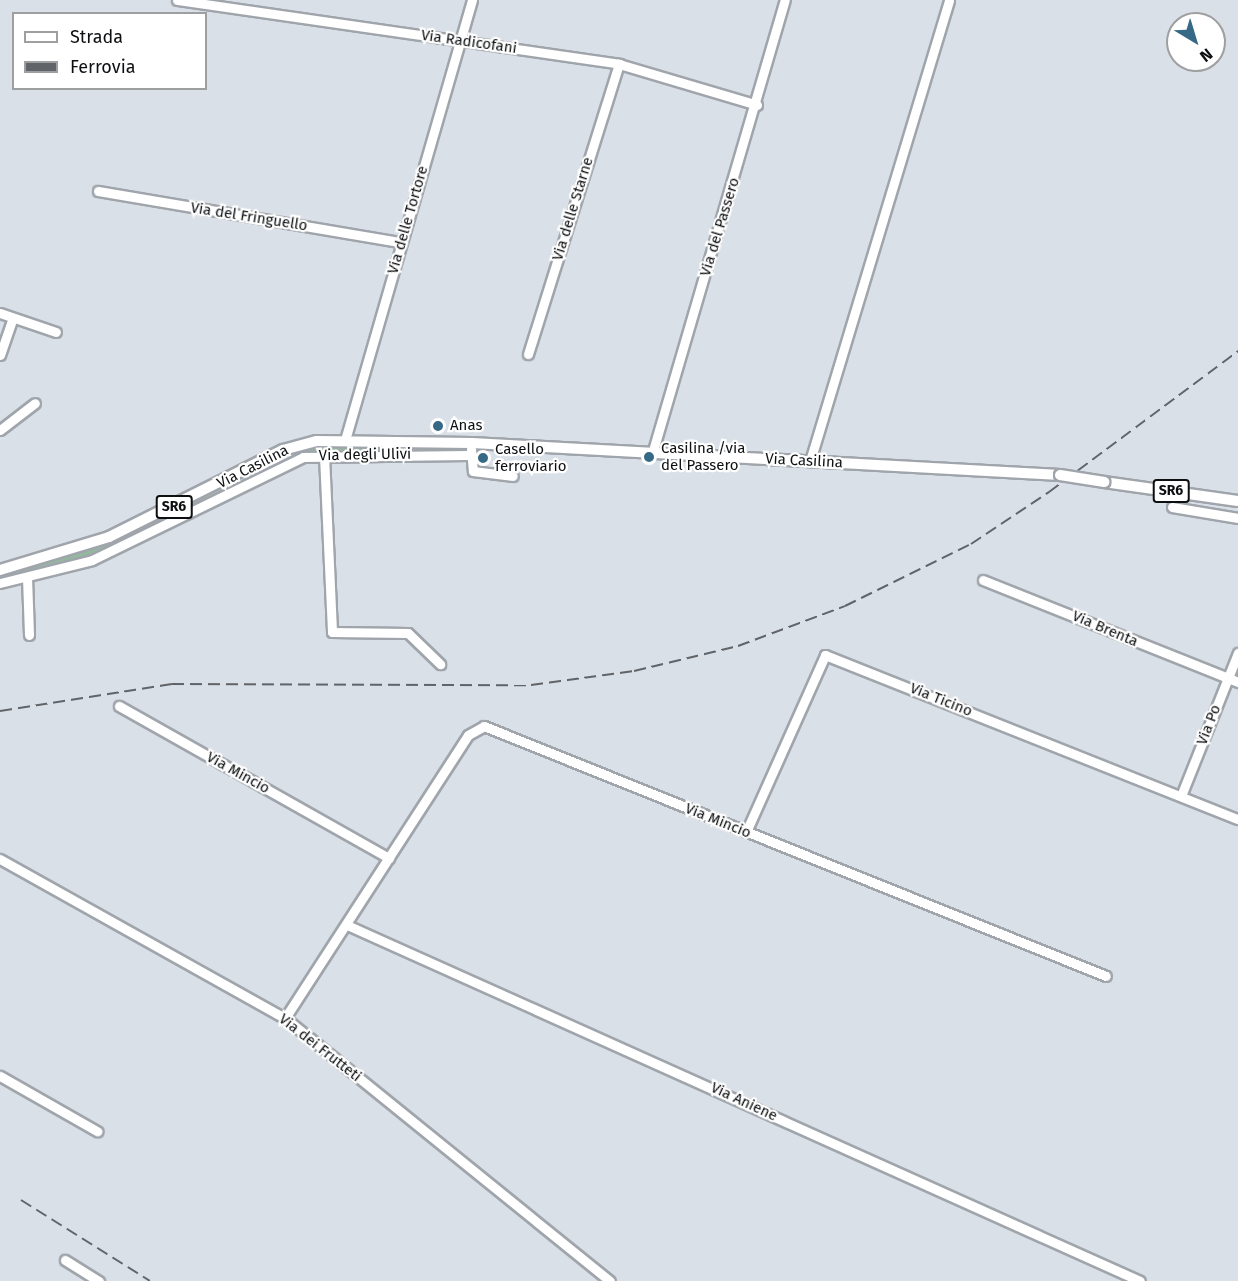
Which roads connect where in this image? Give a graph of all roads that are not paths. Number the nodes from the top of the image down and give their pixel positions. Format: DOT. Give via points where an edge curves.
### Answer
graph roads {
  1 [pos="177,0"];
  2 [pos="472,0"];
  3 [pos="785,0"];
  4 [pos="949,0"];
  5 [pos="460,41"];
  6 [pos="619,64"];
  7 [pos="757,105"];
  8 [pos="98,191"];
  9 [pos="401,242"];
  10 [pos="0,313"];
  11 [pos="13,318"];
  12 [pos="56,332"];
  13 [pos="528,354"];
  14 [pos="0,355"];
  15 [pos="35,403"];
  16 [pos="0,430"];
  17 [pos="345,440"];
  18 [pos="471,449"];
  19 [pos="324,454"];
  20 [pos="652,454"];
  21 [pos="810,461"];
  22 [pos="513,476"];
  23 [pos="1238,501"];
  24 [pos="1172,507"];
  25 [pos="1238,518"];
  26 [pos="0,570"];
  27 [pos="27,577"];
  28 [pos="983,580"];
  29 [pos="0,584"];
  30 [pos="29,635"];
  31 [pos="1238,654"];
  32 [pos="440,664"];
  33 [pos="1228,678"];
  34 [pos="1238,682"];
  35 [pos="119,706"];
  36 [pos="1181,796"];
  37 [pos="1238,819"];
  38 [pos="746,832"];
  39 [pos="389,858"];
  40 [pos="0,859"];
  41 [pos="347,925"];
  42 [pos="1106,976"];
  43 [pos="285,1018"];
  44 [pos="0,1076"];
  45 [pos="97,1131"];
  46 [pos="65,1260"];
  47 [pos="99,1281"];
  48 [pos="610,1281"];
  49 [pos="1140,1281"];
  1 -- 5 [label="street, Via Radicofani"];
  2 -- 5 [label="street, Via delle Tortore"];
  3 -- 7 [label="street, Via del Passero"];
  4 -- 21 [label="street"];
  5 -- 6 [label="street, Via Radicofani"];
  5 -- 9 [label="street, Via delle Tortore"];
  6 -- 7 [label="street, Via Radicofani"];
  6 -- 13 [label="street, Via delle Starne"];
  7 -- 20 [label="street, Via del Passero"];
  8 -- 9 [label="street, Via del Fringuello"];
  9 -- 17 [label="street, Via delle Tortore"];
  10 -- 11 [label="street"];
  11 -- 12 [label="street"];
  11 -- 14 [label="street"];
  15 -- 16 [label="street"];
  17 -- 18 [label="main road, Via Casilina / SR6"];
  17 -- 26 [label="main road, Via Casilina / SR6" via="294,446 109,537"];
  18 -- 19 [label="street, Via degli Ulivi"];
  18 -- 20 [label="main road, Via Casilina / SR6"];
  18 -- 22 [label="street" via="475,472"];
  19 -- 27 [label="street, Via degli Ulivi" via="291,461 92,560"];
  19 -- 32 [label="street" via="332,632 408,633"];
  20 -- 21 [label="main road, Via Casilina / SR6"];
  21 -- 23 [label="main road, Via Casilina / SR6, bridge" via="1060,475"];
  24 -- 25 [label="street"];
  27 -- 29 [label="street, Via degli Ulivi"];
  27 -- 30 [label="street"];
  28 -- 33 [label="street, Via Brenta"];
  31 -- 33 [label="street, Via Po"];
  33 -- 34 [label="street, Via Brenta"];
  33 -- 36 [label="street, Via Po"];
  35 -- 39 [label="street, Via Mincio"];
  36 -- 37 [label="street, Via Ticino"];
  36 -- 38 [label="street, Via Ticino" via="825,655"];
  38 -- 39 [label="street, Via Mincio" via="484,726 468,735"];
  38 -- 42 [label="street, Via Mincio"];
  39 -- 41 [label="street, Via Mincio"];
  40 -- 43 [label="street, Via dei Frutteti"];
  41 -- 43 [label="street, Via Mincio"];
  41 -- 49 [label="street, Via Aniene"];
  43 -- 48 [label="street, Via dei Frutteti"];
  44 -- 45 [label="street"];
  46 -- 47 [label="street"];
}
